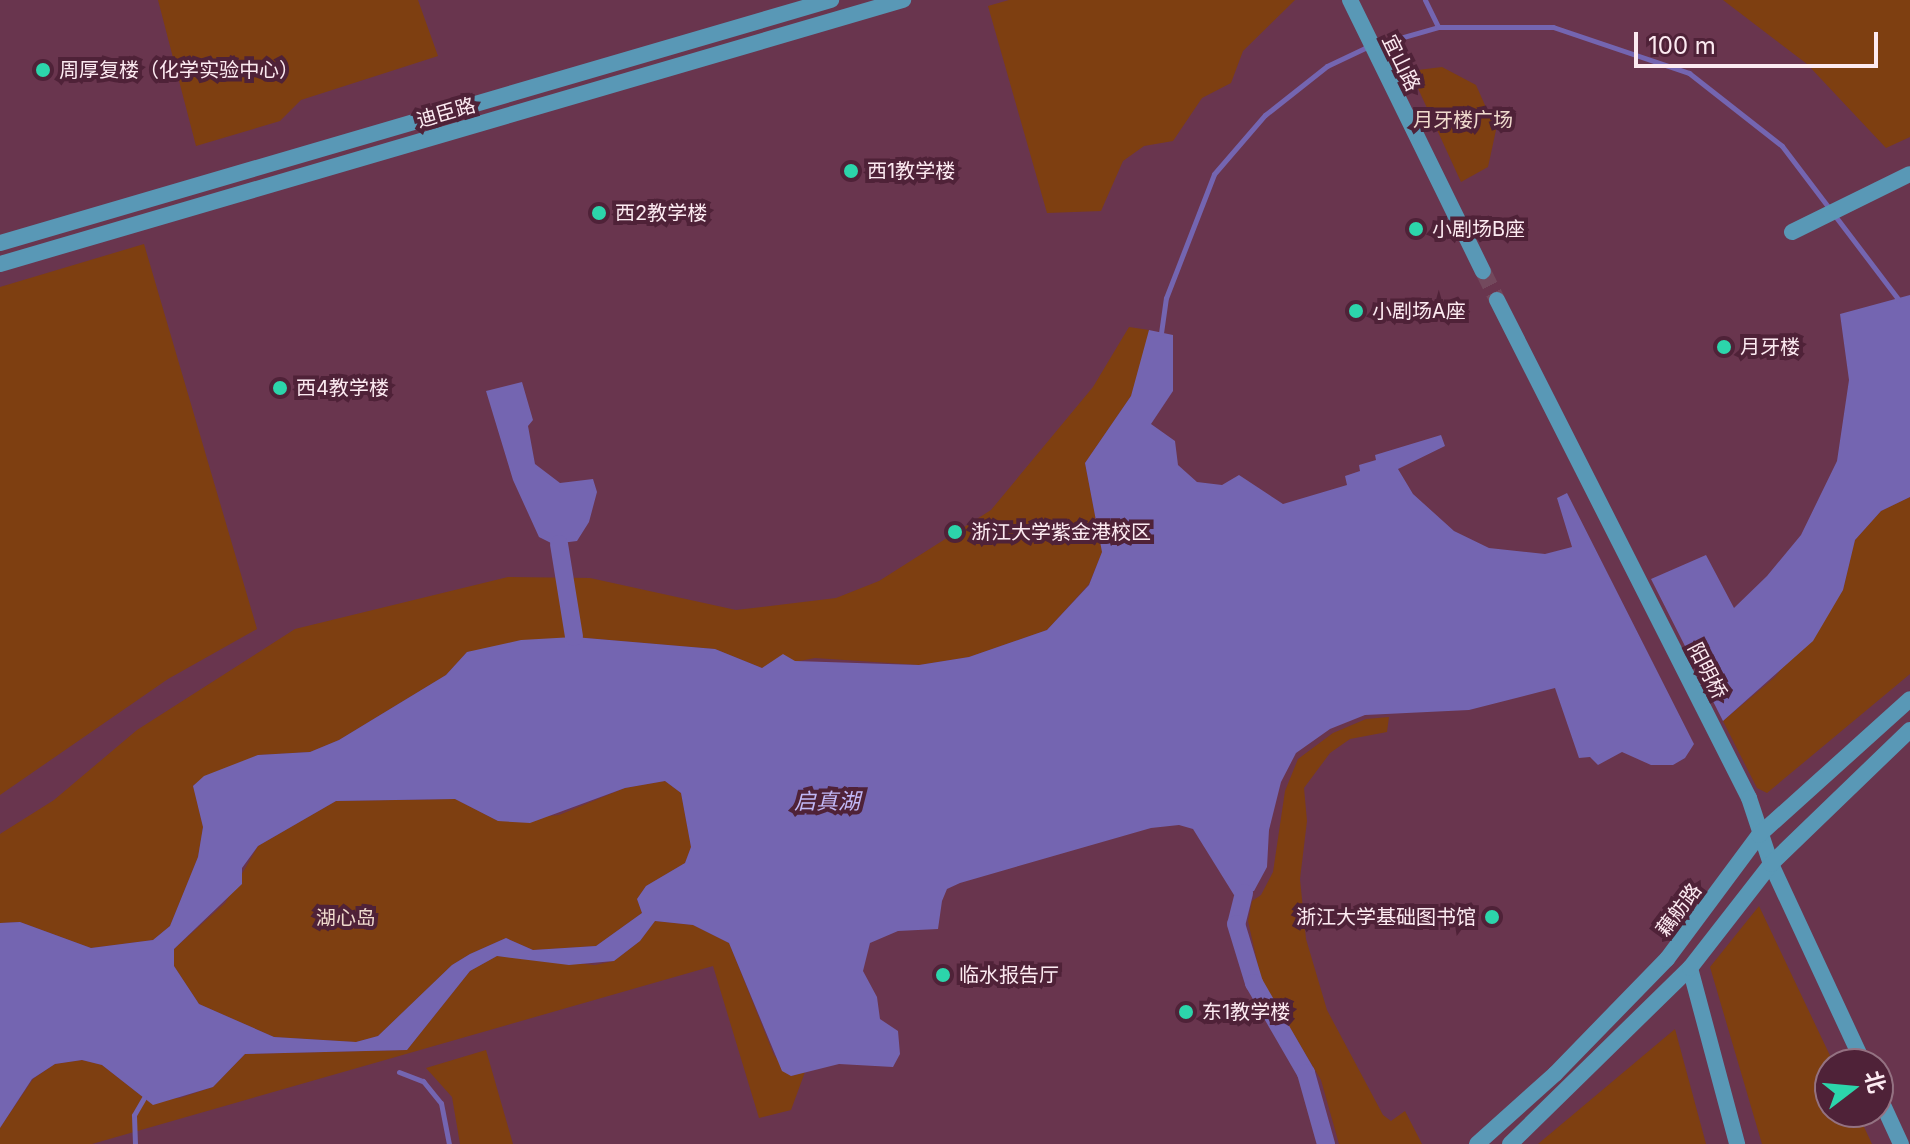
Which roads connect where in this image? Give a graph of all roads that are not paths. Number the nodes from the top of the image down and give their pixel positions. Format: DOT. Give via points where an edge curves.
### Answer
graph roads {
  1 [pos="831,0"];
  2 [pos="903,0"];
  3 [pos="1350,0"];
  4 [pos="1910,174"];
  5 [pos="1799,228"];
  6 [pos="0,243"];
  7 [pos="0,264"];
  8 [pos="1483,271"];
  9 [pos="1497,300"];
  10 [pos="1910,699"];
  11 [pos="1910,730"];
  12 [pos="1759,835"];
  13 [pos="1771,864"];
  14 [pos="1690,968"];
  15 [pos="1857,1048"];
  16 [pos="1477,1144"];
  17 [pos="1510,1144"];
  18 [pos="1737,1144"];
  1 -- 6 [label="street, 迪臣路"];
  2 -- 7 [label="street, 迪臣路"];
  3 -- 8 [label="street, 宜山路"];
  4 -- 5 [label="street"];
  9 -- 12 [label="street, 阳明桥" via="1749,798"];
  10 -- 12 [label="street, 藕舫路"];
  11 -- 13 [label="street"];
  12 -- 13 [label="street"];
  12 -- 16 [label="street, 藕舫路" via="1667,959 1555,1074"];
  13 -- 14 [label="street"];
  13 -- 15 [label="street"];
  14 -- 17 [label="street"];
  14 -- 18 [label="street"];
}
